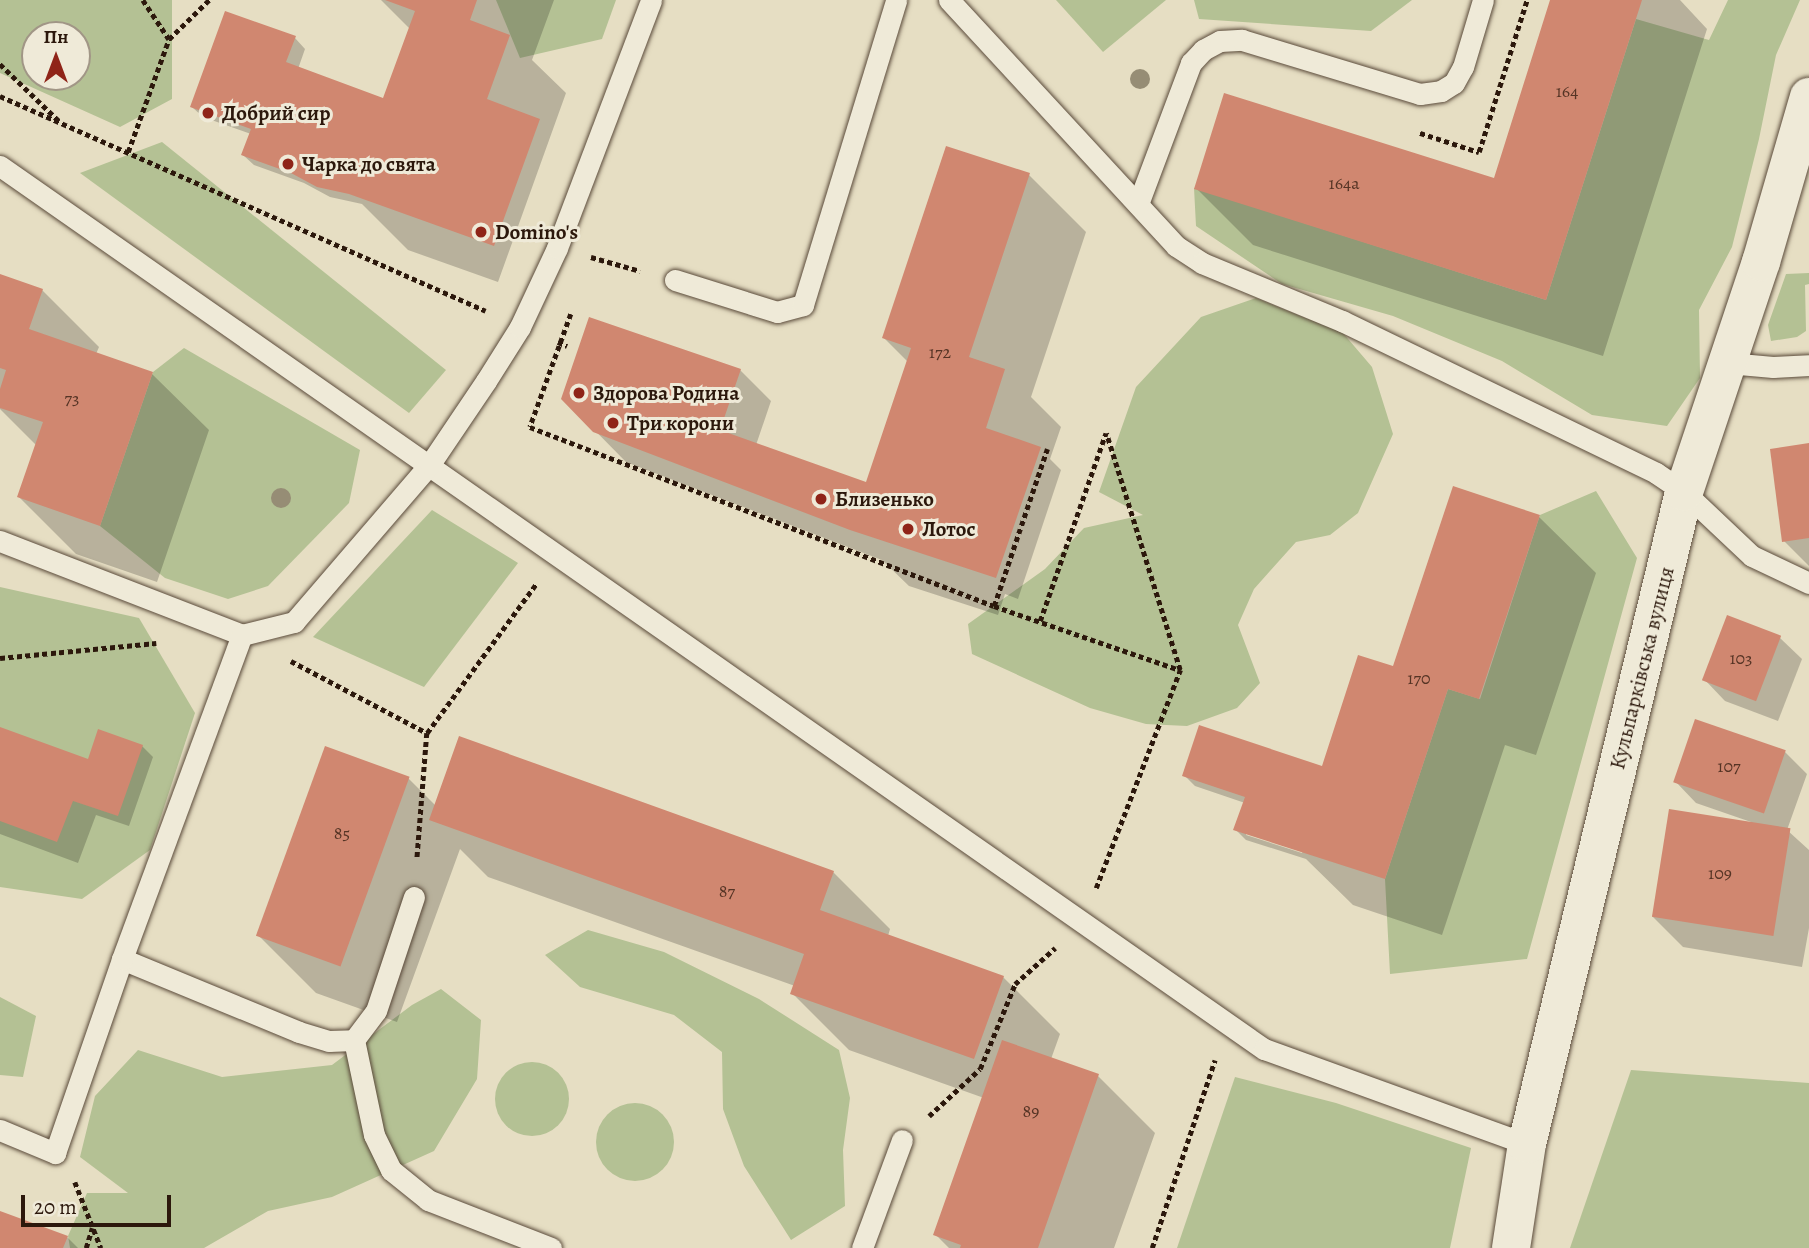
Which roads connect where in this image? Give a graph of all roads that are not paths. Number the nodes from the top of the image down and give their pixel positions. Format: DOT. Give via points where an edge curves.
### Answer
graph roads {
  1 [pos="651,0"];
  2 [pos="896,0"];
  3 [pos="949,0"];
  4 [pos="1483,0"];
  5 [pos="1809,97"];
  6 [pos="0,166"];
  7 [pos="1138,204"];
  8 [pos="675,280"];
  9 [pos="1728,363"];
  10 [pos="1809,365"];
  11 [pos="430,464"];
  12 [pos="1684,492"];
  13 [pos="0,541"];
  14 [pos="1809,583"];
  15 [pos="242,635"];
  16 [pos="414,897"];
  17 [pos="122,959"];
  18 [pos="354,1040"];
  19 [pos="0,1130"];
  20 [pos="902,1140"];
  21 [pos="1527,1144"];
  22 [pos="551,1248"];
  23 [pos="862,1248"];
  24 [pos="1511,1248"];
  1 -- 11 [label="lane" via="557,248 520,327"];
  2 -- 8 [label="lane" via="803,305 777,312"];
  3 -- 7 [label="lane"];
  4 -- 7 [label="lane" via="1463,67 1454,83 1441,91 1420,93 1242,40 1220,41 1203,50 1191,63"];
  5 -- 9 [label="street, Кульпарківська вулиця"];
  6 -- 11 [label="lane"];
  7 -- 12 [label="lane" via="1176,246 1202,263 1342,321 1656,473"];
  9 -- 10 [label="lane"];
  9 -- 12 [label="street, Кульпарківська вулиця"];
  11 -- 15 [label="lane" via="294,622"];
  11 -- 21 [label="lane" via="1264,1049"];
  12 -- 14 [label="lane" via="1752,556"];
  12 -- 21 [label="street, Кульпарківська вулиця"];
  13 -- 15 [label="lane"];
  15 -- 17 [label="lane"];
  16 -- 18 [label="lane" via="376,1011"];
  17 -- 18 [label="lane" via="299,1032 329,1041"];
  17 -- 19 [label="lane" via="55,1153"];
  18 -- 22 [label="lane" via="374,1135 391,1170 428,1200"];
  20 -- 23 [label="lane"];
  21 -- 24 [label="street, Кульпарківська вулиця"];
}
